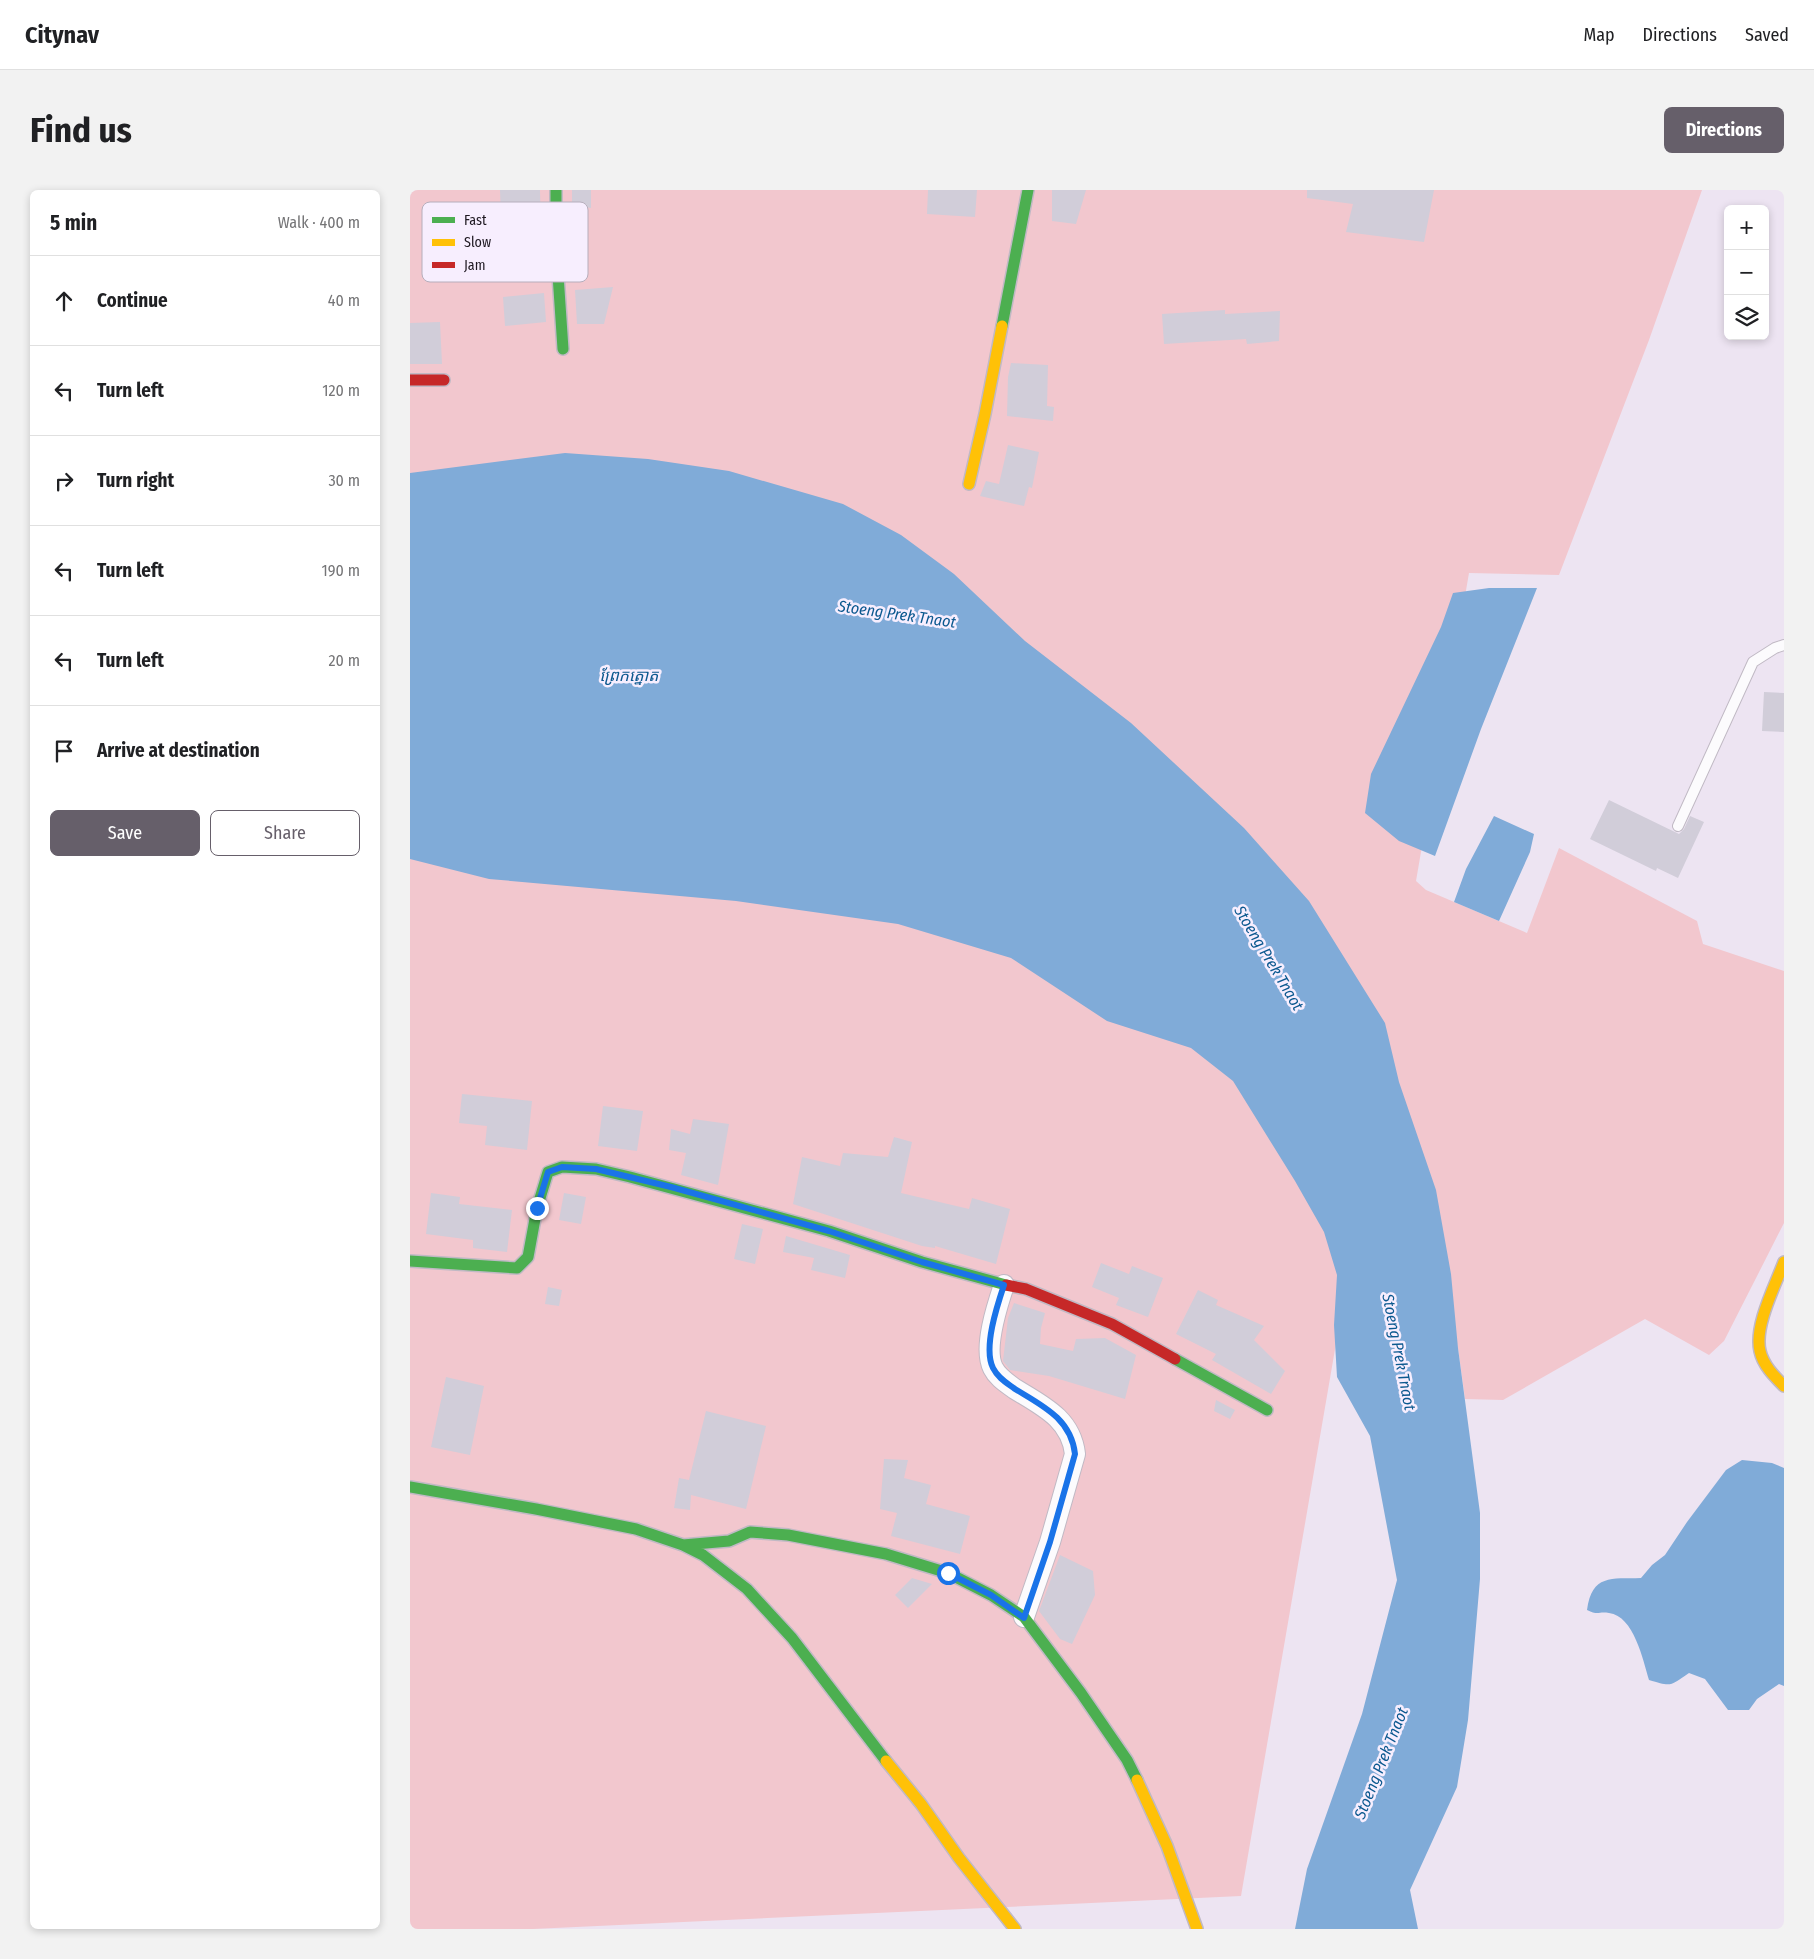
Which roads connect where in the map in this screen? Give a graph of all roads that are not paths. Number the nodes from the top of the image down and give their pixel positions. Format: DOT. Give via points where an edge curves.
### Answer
graph roads {
  1 [pos="1028,190"];
  2 [pos="558,282"];
  3 [pos="563,350"];
  4 [pos="410,380"];
  5 [pos="444,380"];
  6 [pos="969,484"];
  7 [pos="1784,645"];
  8 [pos="1678,826"];
  9 [pos="410,1260"];
  10 [pos="1784,1262"];
  11 [pos="1004,1285"];
  12 [pos="1784,1386"];
  13 [pos="1267,1410"];
  14 [pos="410,1487"];
  15 [pos="683,1545"];
  16 [pos="1024,1618"];
  17 [pos="1015,1929"];
  18 [pos="1197,1929"];
  1 -- 6 [label="street"];
  2 -- 3 [label="street"];
  4 -- 5 [label="street"];
  7 -- 8 [label="lane" via="1753,662"];
  9 -- 11 [label="street" via="517,1268 528,1257 548,1172 562,1167 596,1169 671,1187"];
  10 -- 12 [label="street" via="1759,1343 1766,1363"];
  11 -- 13 [label="street" via="1026,1289 1112,1324"];
  11 -- 16 [label="street" via="992,1331 992,1367 1001,1379 1057,1417 1068,1429 1075,1454"];
  14 -- 15 [label="street" via="636,1529"];
  15 -- 16 [label="street" via="729,1541 750,1532 788,1535 886,1554 948,1573 991,1595"];
  15 -- 17 [label="street" via="703,1555 747,1590 792,1638"];
  16 -- 18 [label="street" via="1082,1693 1127,1760 1167,1846"];
}
